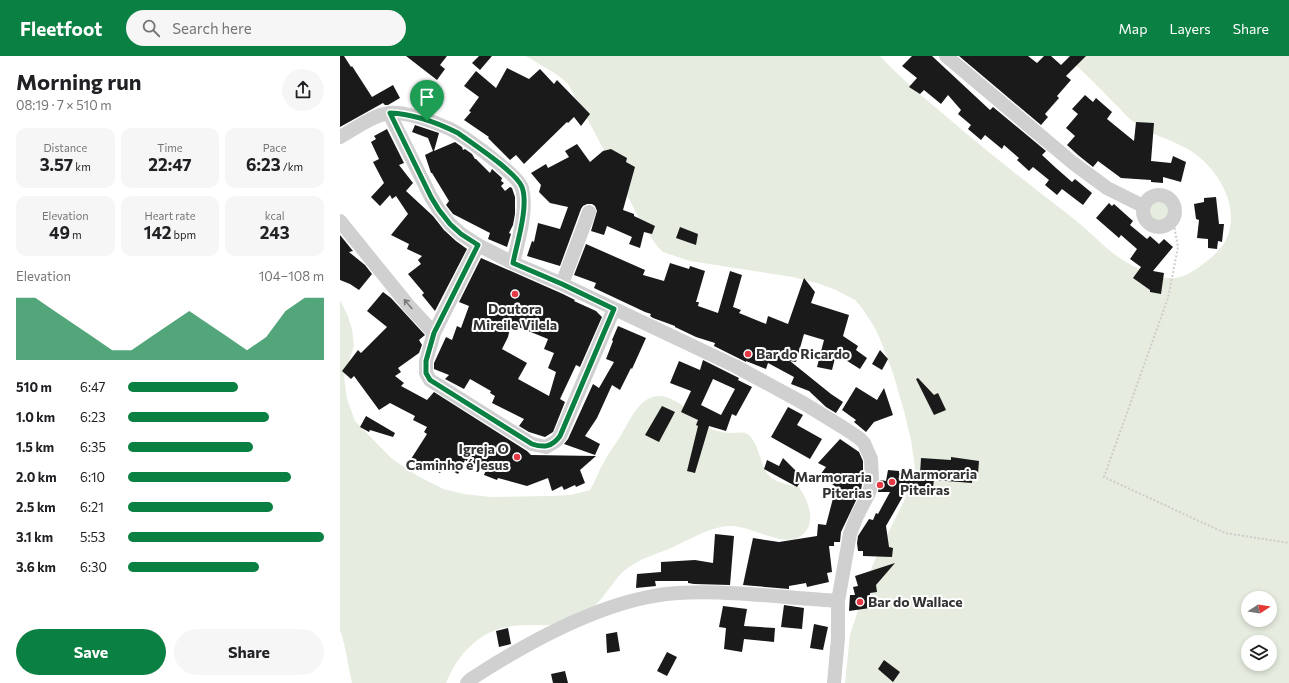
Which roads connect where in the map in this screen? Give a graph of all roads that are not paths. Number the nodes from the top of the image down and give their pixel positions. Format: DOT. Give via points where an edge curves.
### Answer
graph roads {
  1 [pos="946,56"];
  2 [pos="390,113"];
  3 [pos="340,137"];
  4 [pos="1143,206"];
  5 [pos="589,212"];
  6 [pos="340,221"];
  7 [pos="478,245"];
  8 [pos="513,263"];
  9 [pos="562,284"];
  10 [pos="614,309"];
  11 [pos="434,333"];
  12 [pos="838,601"];
  13 [pos="467,683"];
  14 [pos="834,683"];
  1 -- 4 [label="street" via="1073,163 1107,188"];
  2 -- 3 [label="street" via="375,117"];
  2 -- 7 [label="street" via="439,210 461,234"];
  2 -- 8 [label="street" via="401,113 451,129 518,180 524,197 523,216"];
  4 -- 4 [label="street" via="1148,199 1158,195 1171,200 1175,212 1172,220 1163,227 1152,226 1144,218"];
  5 -- 9 [label="street"];
  11 -- 6 [label="street, one-way"];
  7 -- 8 [label="street"];
  7 -- 11 [label="street"];
  8 -- 9 [label="street"];
  9 -- 10 [label="street"];
  10 -- 11 [label="street" via="560,436 546,447 532,444 430,380 426,373 426,361"];
  10 -- 12 [label="street" via="742,370 805,404 864,443 871,459 872,480 869,493 852,529"];
  12 -- 13 [label="street" via="678,593 646,598 618,605 556,631 504,658"];
  12 -- 14 [label="street"];
}
